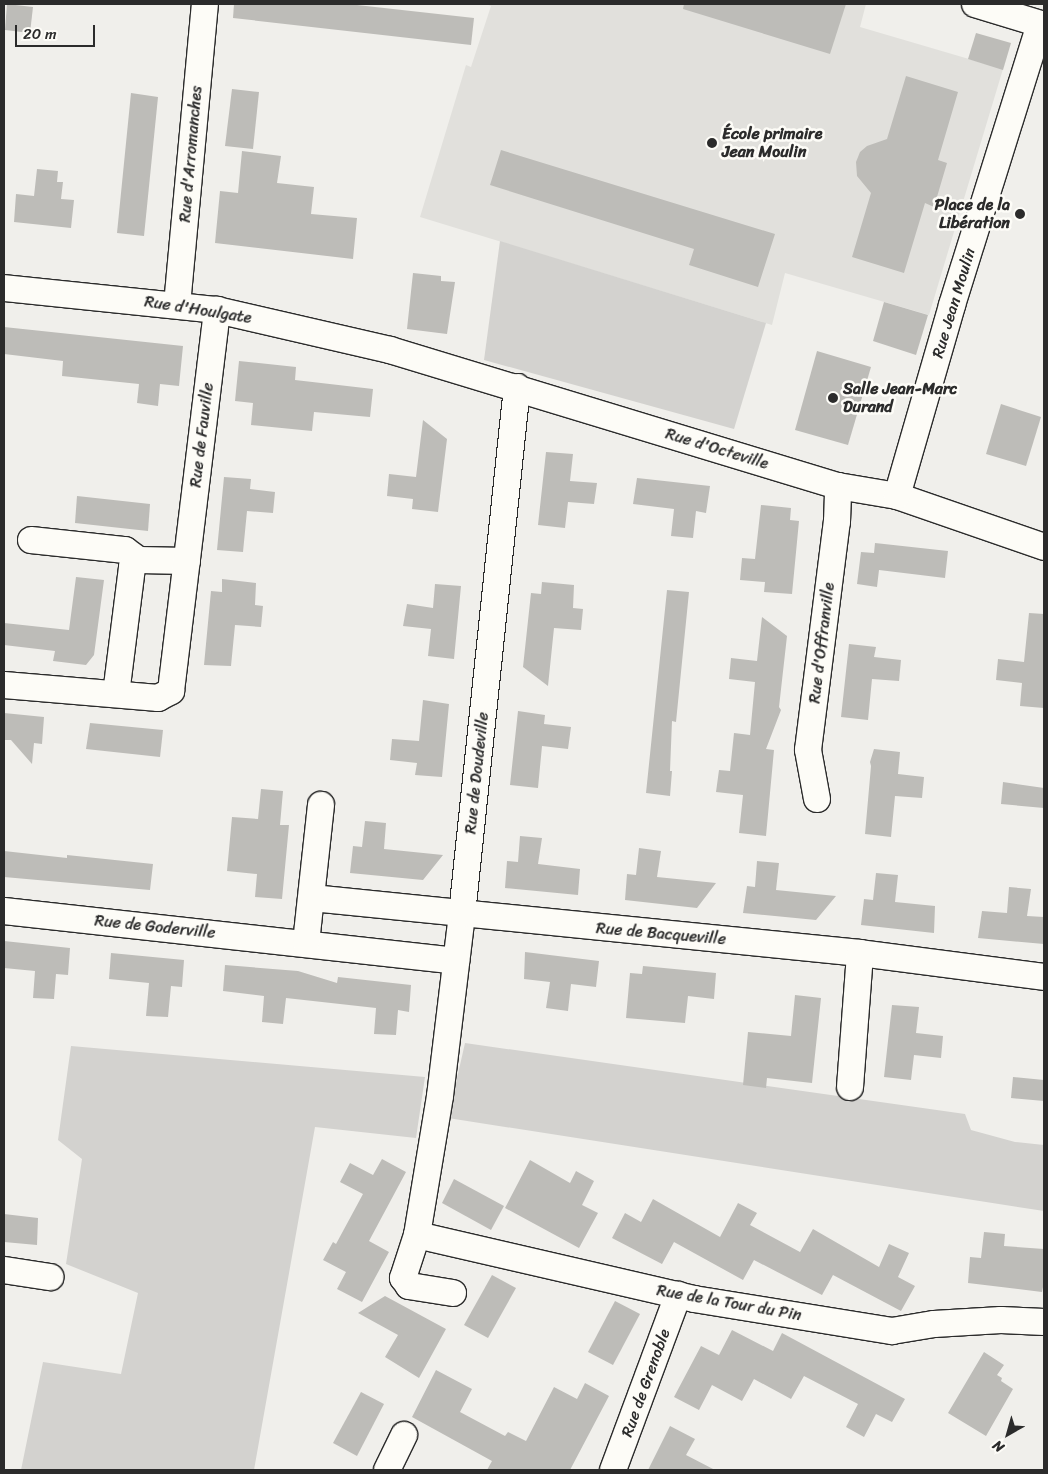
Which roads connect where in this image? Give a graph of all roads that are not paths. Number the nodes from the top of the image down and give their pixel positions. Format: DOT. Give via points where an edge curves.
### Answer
graph roads {
  1 [pos="205,4"];
  2 [pos="975,4"];
  3 [pos="1042,24"];
  4 [pos="4,288"];
  5 [pos="177,305"];
  6 [pos="216,310"];
  7 [pos="390,350"];
  8 [pos="518,387"];
  9 [pos="838,486"];
  10 [pos="897,496"];
  11 [pos="31,540"];
  12 [pos="1044,547"];
  13 [pos="139,560"];
  14 [pos="187,561"];
  15 [pos="4,686"];
  16 [pos="116,694"];
  17 [pos="817,799"];
  18 [pos="321,804"];
  19 [pos="312,898"];
  20 [pos="4,911"];
  21 [pos="462,914"];
  22 [pos="306,943"];
  23 [pos="860,953"];
  24 [pos="456,961"];
  25 [pos="1044,977"];
  26 [pos="850,1087"];
  27 [pos="417,1235"];
  28 [pos="4,1270"];
  29 [pos="50,1277"];
  30 [pos="453,1293"];
  31 [pos="678,1295"];
  32 [pos="1044,1322"];
  33 [pos="404,1435"];
  34 [pos="387,1470"];
  35 [pos="613,1470"];
  1 -- 5 [label="street, Rue d'Arromanches"];
  2 -- 3 [label="street"];
  3 -- 10 [label="street, Rue Jean Moulin" via="952,305"];
  4 -- 5 [label="street, Rue d'Houlgate"];
  5 -- 6 [label="street, Rue d'Houlgate"];
  6 -- 7 [label="street, Rue d'Houlgate"];
  6 -- 14 [label="street, Rue de Fauville"];
  7 -- 8 [label="street, Rue d'Octeville"];
  8 -- 9 [label="street, Rue d'Octeville"];
  8 -- 21 [label="street, Rue de Doudeville"];
  9 -- 10 [label="street, Rue d'Octeville"];
  9 -- 17 [label="street, Rue d'Offranville" via="837,522 808,750"];
  10 -- 12 [label="street, Rue d'Octeville"];
  11 -- 13 [label="street" via="125,550"];
  13 -- 14 [label="street"];
  13 -- 16 [label="street" via="132,567"];
  14 -- 16 [label="street, Rue de Fauville" via="171,691 158,698"];
  15 -- 16 [label="street, Rue de Fauville"];
  18 -- 19 [label="street"];
  19 -- 21 [label="street"];
  19 -- 22 [label="street"];
  20 -- 22 [label="street, Rue de Goderville"];
  21 -- 23 [label="street, Rue de Bacqueville"];
  21 -- 24 [label="street, Rue de Doudeville"];
  22 -- 24 [label="street, Rue de Goderville"];
  23 -- 25 [label="street, Rue de Bacqueville"];
  23 -- 26 [label="street"];
  24 -- 27 [label="street, Rue de Doudeville"];
  27 -- 30 [label="street" via="403,1278 409,1286"];
  27 -- 31 [label="street, Rue de la Tour du Pin"];
  28 -- 29 [label="street"];
  31 -- 32 [label="street, Rue de la Tour du Pin" via="892,1331 1001,1320"];
  31 -- 35 [label="street, Rue de Grenoble"];
  33 -- 34 [label="street"];
}
